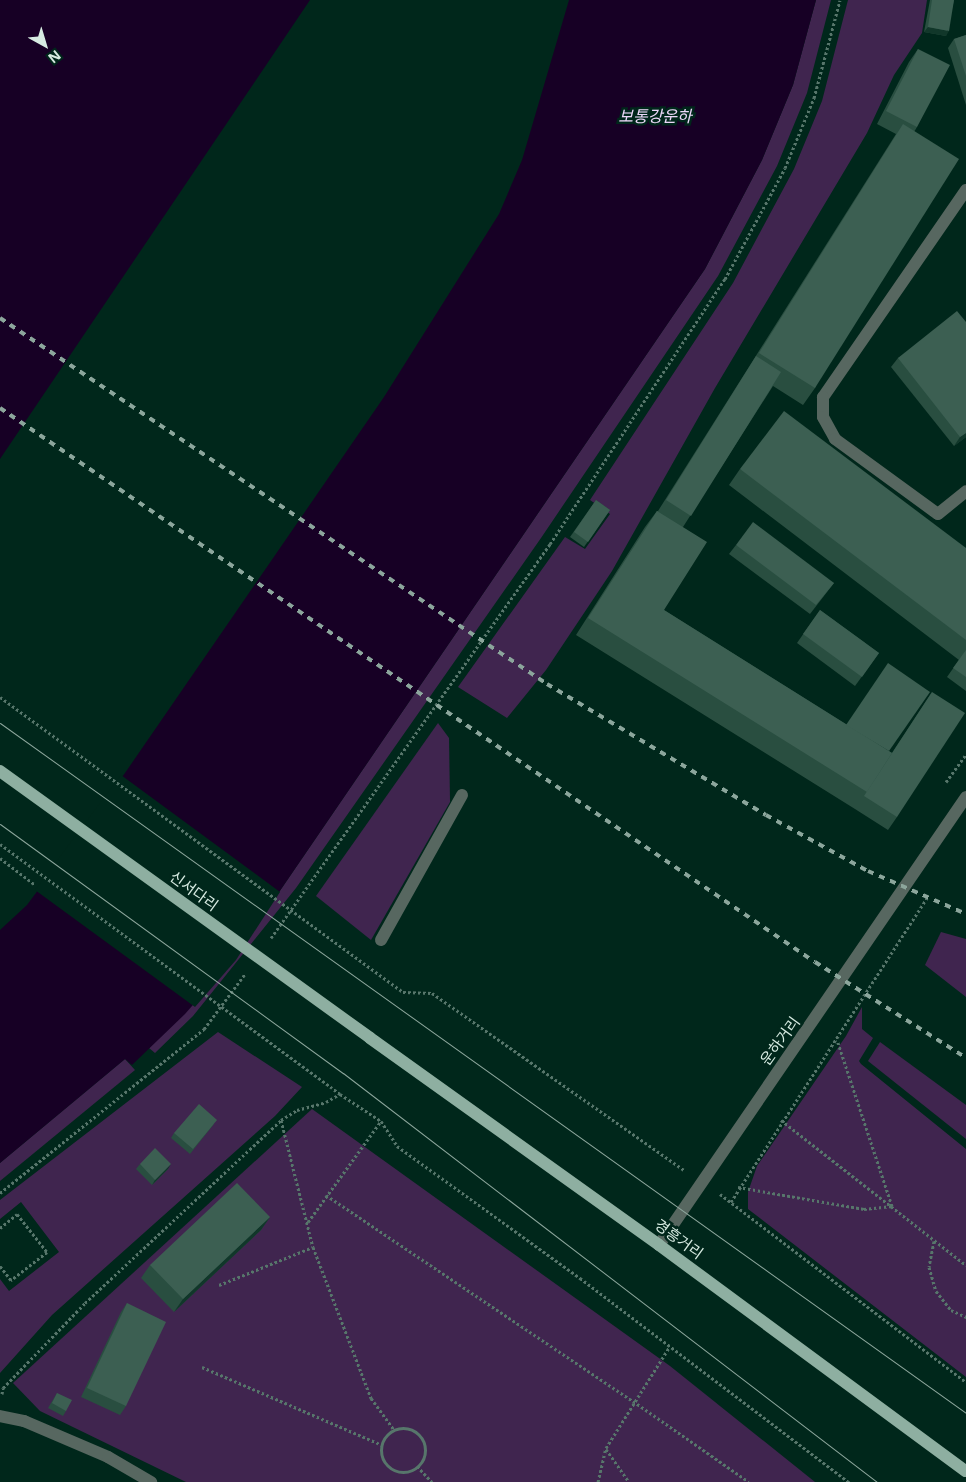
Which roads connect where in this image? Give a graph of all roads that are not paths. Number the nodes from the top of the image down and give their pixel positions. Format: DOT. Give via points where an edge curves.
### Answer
graph roads {
  1 [pos="966,190"];
  2 [pos="966,491"];
  3 [pos="0,771"];
  4 [pos="462,795"];
  5 [pos="966,797"];
  6 [pos="381,940"];
  7 [pos="370,1038"];
  8 [pos="659,1245"];
  9 [pos="0,1416"];
  10 [pos="966,1471"];
  11 [pos="151,1482"];
  1 -- 2 [label="street" via="822,397 822,417 835,439 938,514"];
  3 -- 7 [label="main road, 신서다리, bridge"];
  4 -- 6 [label="street"];
  5 -- 8 [label="street, 운하거리"];
  7 -- 8 [label="main road, 경흥거리"];
  8 -- 10 [label="main road, 경흥거리"];
  9 -- 11 [label="street" via="24,1421 108,1456"];
}
